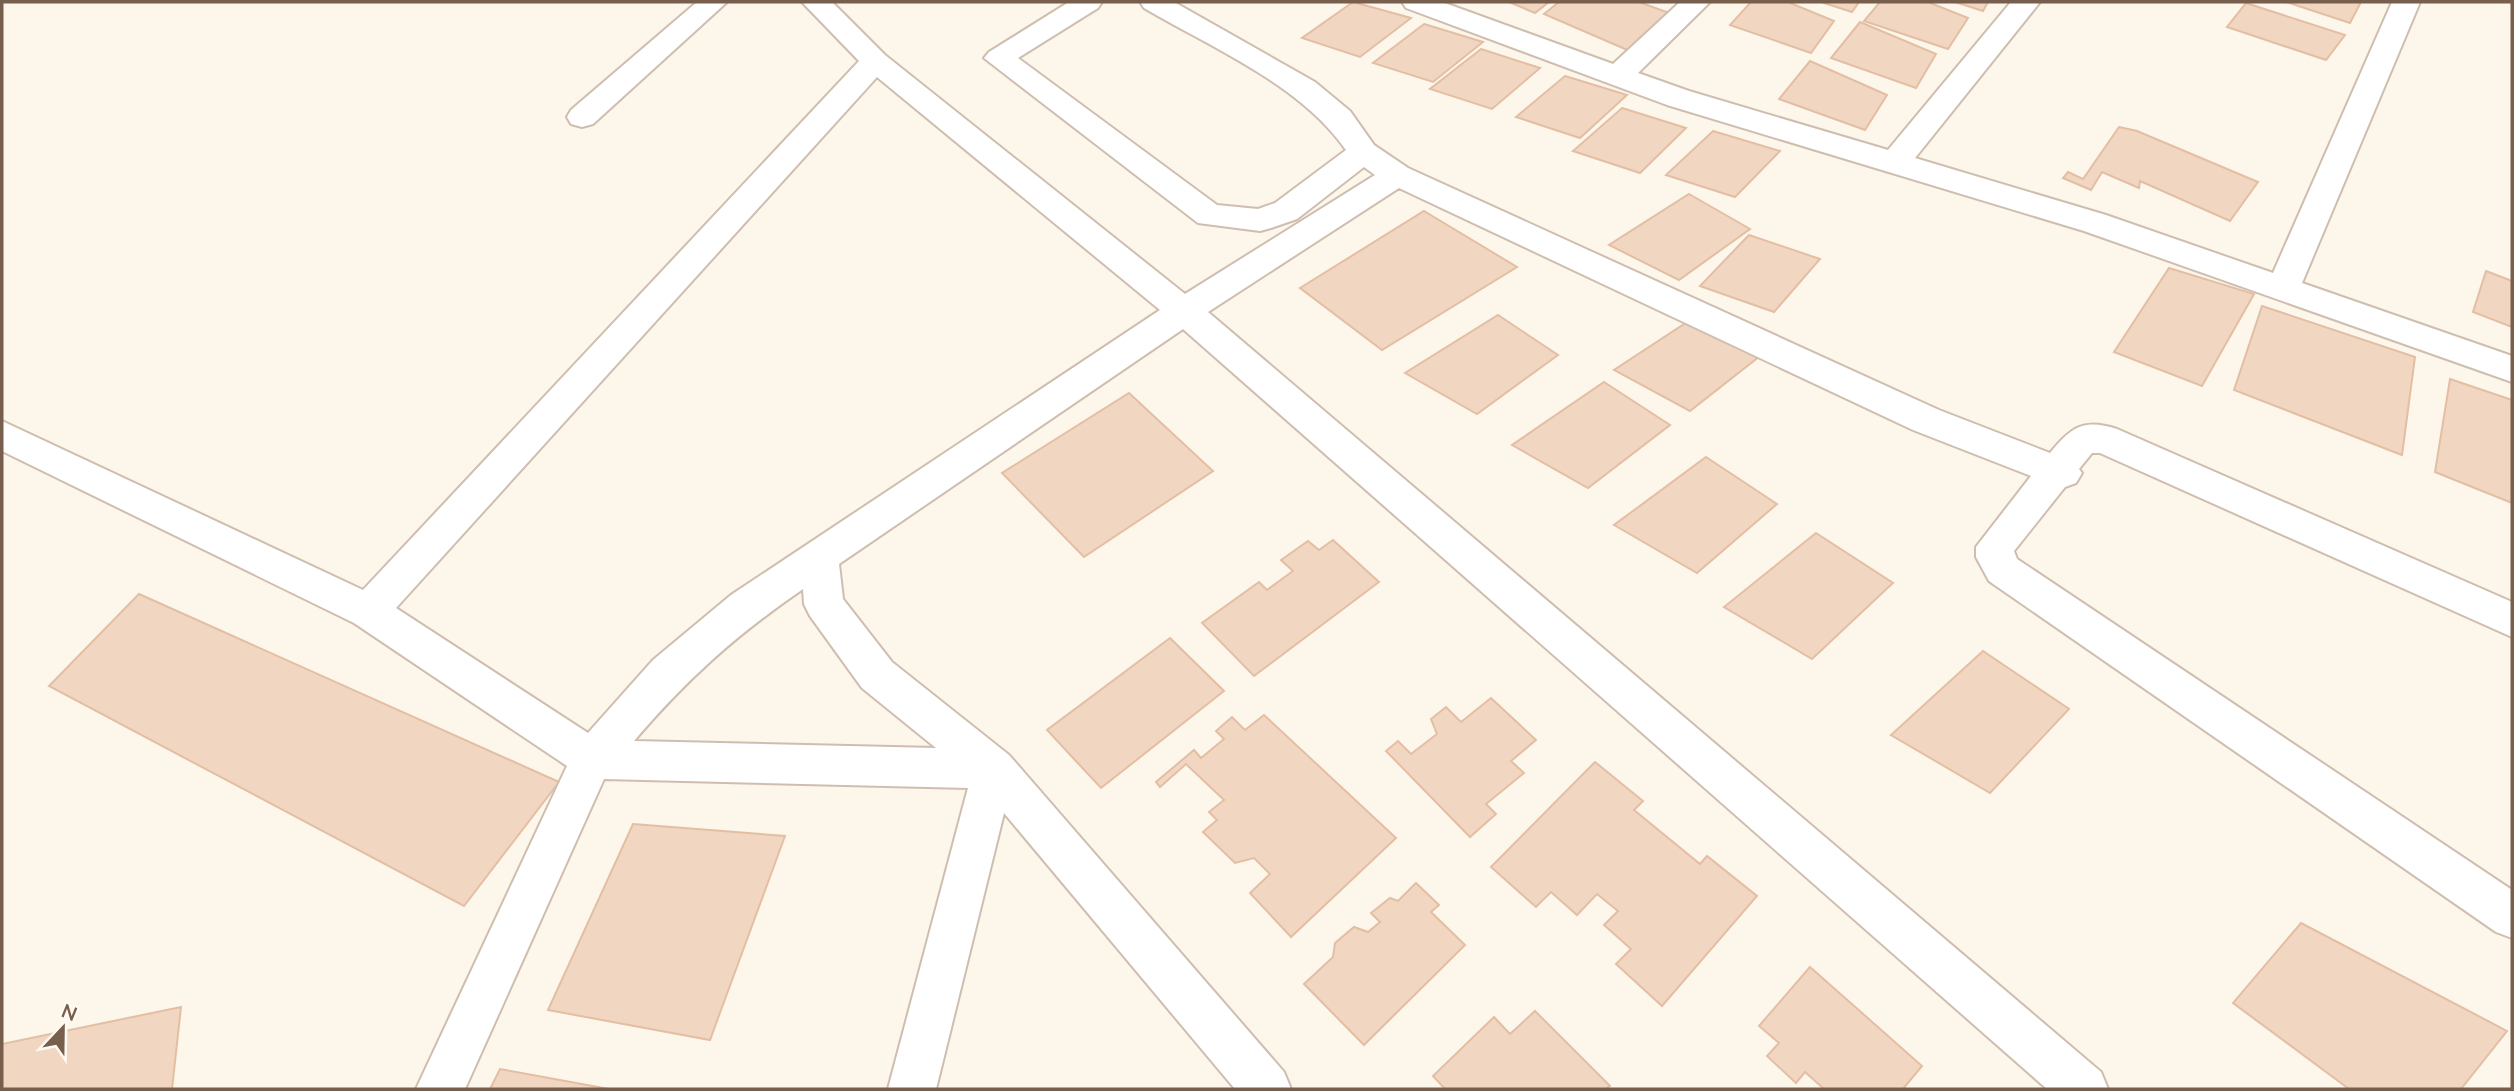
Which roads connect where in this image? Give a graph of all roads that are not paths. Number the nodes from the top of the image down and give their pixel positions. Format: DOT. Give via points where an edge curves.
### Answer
graph roads {
  1 [pos="713,2"];
  2 [pos="816,2"];
  3 [pos="1088,2"];
  4 [pos="1154,2"];
  5 [pos="1416,2"];
  6 [pos="1696,2"];
  7 [pos="2026,2"];
  8 [pos="2406,2"];
  9 [pos="875,61"];
  10 [pos="1618,76"];
  11 [pos="582,117"];
  12 [pos="1363,152"];
  13 [pos="1894,163"];
  14 [pos="1397,175"];
  15 [pos="2283,289"];
  16 [pos="1184,311"];
  17 [pos="2512,369"];
  18 [pos="4,444"];
  19 [pos="2063,473"];
  20 [pos="819,556"];
  21 [pos="368,611"];
  22 [pos="2512,620"];
  23 [pos="592,759"];
  24 [pos="994,769"];
  25 [pos="2512,916"];
  26 [pos="440,1089"];
  27 [pos="912,1089"];
  28 [pos="1267,1089"];
  29 [pos="2084,1089"];
  1 -- 11 [label="street"];
  2 -- 9 [label="street"];
  3 -- 12 [label="street" via="999,58 1209,215 1260,220 1286,211"];
  4 -- 12 [label="street" via="1304,89 1339,118"];
  5 -- 10 [label="street"];
  6 -- 10 [label="street"];
  7 -- 13 [label="street"];
  8 -- 15 [label="street"];
  9 -- 16 [label="street"];
  9 -- 21 [label="street"];
  10 -- 13 [label="street"];
  12 -- 14 [label="street"];
  13 -- 15 [label="street" via="2095,223"];
  14 -- 16 [label="street"];
  14 -- 19 [label="street" via="1926,420"];
  15 -- 17 [label="street"];
  16 -- 20 [label="street"];
  16 -- 29 [label="street"];
  18 -- 21 [label="street"];
  20 -- 23 [label="street" via="698,644"];
  20 -- 24 [label="street" via="824,604 847,639 877,675"];
  21 -- 23 [label="street"];
  22 -- 25 [label="street" via="2104,439 2079,443 1995,547 1995,558 2003,570"];
  23 -- 24 [label="street"];
  23 -- 26 [label="street"];
  24 -- 27 [label="street"];
  24 -- 28 [label="street"];
}
